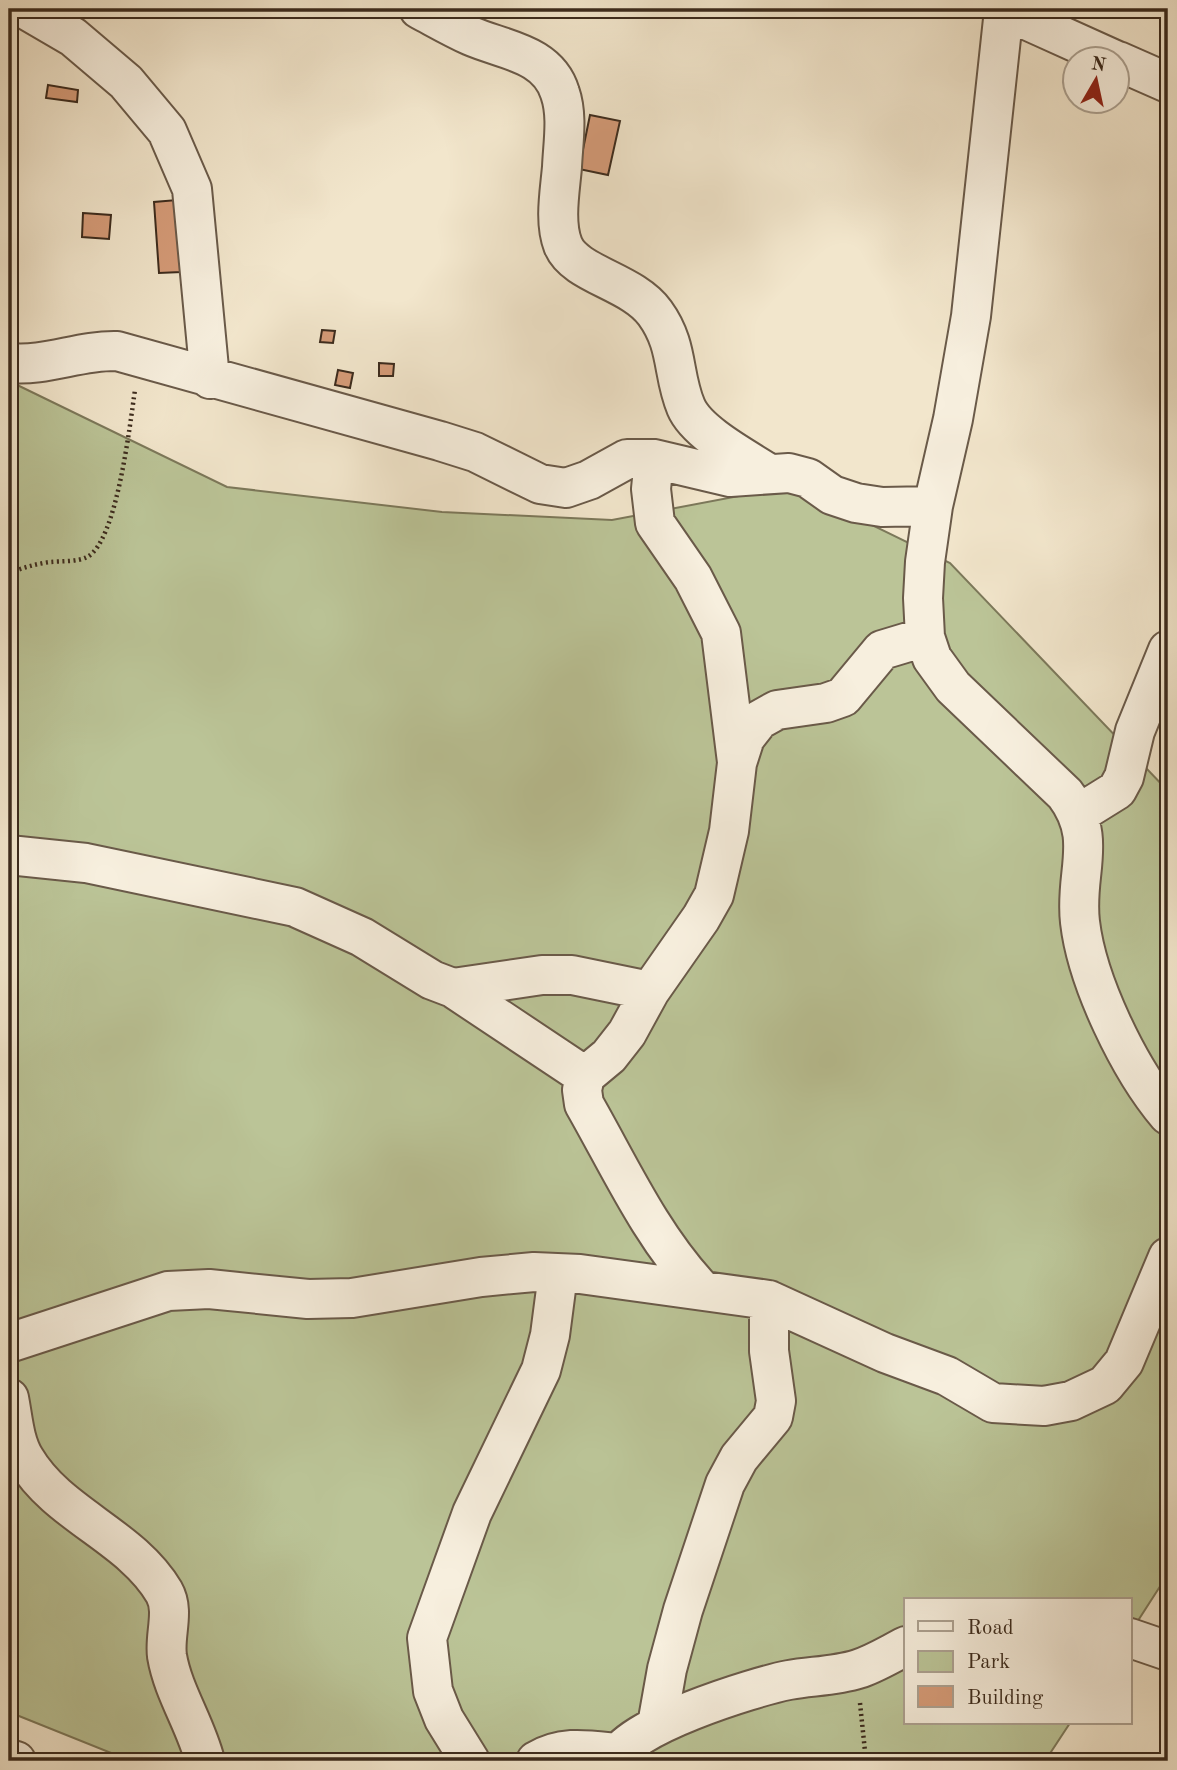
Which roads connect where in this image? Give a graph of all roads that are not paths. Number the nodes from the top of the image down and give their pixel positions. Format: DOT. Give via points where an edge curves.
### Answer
graph roads {
  1 [pos="25,9"];
  2 [pos="419,9"];
  3 [pos="1019,12"];
  4 [pos="1088,46"];
  5 [pos="1132,67"];
  6 [pos="1168,83"];
  7 [pos="9,363"];
  8 [pos="210,379"];
  9 [pos="654,459"];
  10 [pos="768,473"];
  11 [pos="933,506"];
  12 [pos="925,637"];
  13 [pos="1168,650"];
  14 [pos="737,763"];
  15 [pos="1080,813"];
  16 [pos="9,855"];
  17 [pos="453,988"];
  18 [pos="650,991"];
  19 [pos="585,1076"];
  20 [pos="1168,1115"];
  21 [pos="1168,1257"];
  22 [pos="558,1273"];
  23 [pos="700,1288"];
  24 [pos="769,1300"];
  25 [pos="9,1343"];
  26 [pos="9,1398"];
  27 [pos="1132,1639"];
  28 [pos="904,1647"];
  29 [pos="1168,1651"];
  30 [pos="657,1725"];
  31 [pos="616,1757"];
  32 [pos="9,1759"];
  33 [pos="16,1761"];
  34 [pos="205,1761"];
  35 [pos="470,1761"];
  36 [pos="536,1761"];
  1 -- 8 [label="street" via="73,37 126,82 167,131 192,190"];
  2 -- 10 [label="street" via="471,36 523,54 549,72 560,92 565,120 558,229 564,247 575,264 628,288 654,311 673,345 687,410 724,445"];
  3 -- 4 [label="street"];
  3 -- 11 [label="street" via="971,316"];
  5 -- 6 [label="street"];
  7 -- 8 [label="street" via="32,366 92,351 140,356"];
  8 -- 9 [label="street" via="463,448 540,484 566,488 627,459"];
  9 -- 10 [label="street" via="730,477"];
  9 -- 14 [label="street" via="655,523 693,578 721,633"];
  10 -- 11 [label="street" via="808,478 832,495 856,503"];
  11 -- 12 [label="street" via="922,597"];
  12 -- 14 [label="street" via="883,650 843,697 777,710 758,720 745,738"];
  12 -- 15 [label="street" via="932,658 953,687"];
  13 -- 15 [label="street" via="1117,790"];
  14 -- 18 [label="street" via="729,831 714,895"];
  15 -- 20 [label="street" via="1084,831 1080,922 1096,986 1133,1064"];
  16 -- 17 [label="street" via="86,863 295,907 362,937 432,981"];
  17 -- 18 [label="street" via="572,975"];
  17 -- 19 [label="street"];
  18 -- 19 [label="street" via="627,1033"];
  19 -- 23 [label="street" via="584,1104 648,1221 671,1257"];
  21 -- 24 [label="street" via="1125,1362 1105,1385 1071,1401 1044,1406 993,1403 947,1376"];
  22 -- 23 [label="street"];
  22 -- 25 [label="street" via="481,1277 352,1298 308,1299 209,1289 168,1291"];
  22 -- 35 [label="street" via="541,1370 472,1513 427,1637 433,1691"];
  23 -- 24 [label="street"];
  24 -- 30 [label="street" via="769,1351 776,1401 773,1417 724,1484 680,1622"];
  26 -- 34 [label="street" via="16,1437 41,1481 131,1554 165,1594 169,1605 167,1655"];
  27 -- 29 [label="street"];
  28 -- 30 [label="street" via="858,1669 750,1689"];
  30 -- 31 [label="street"];
  31 -- 36 [label="street" via="577,1748"];
  32 -- 33 [label="street"];
}
